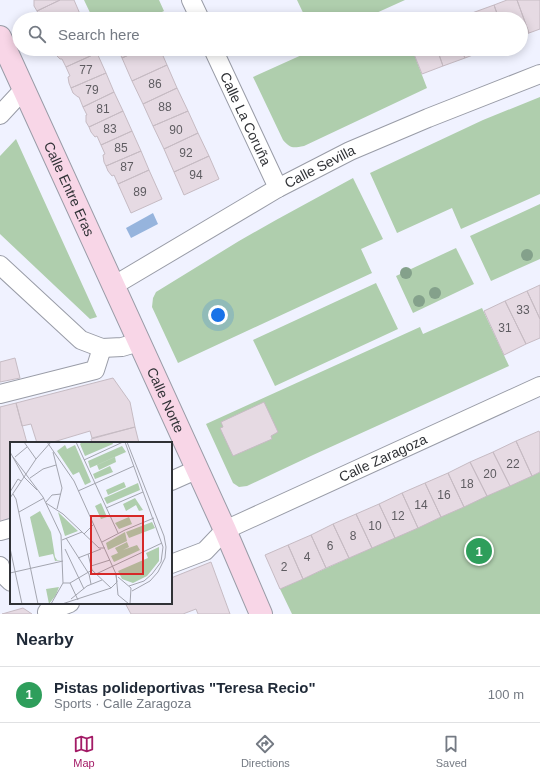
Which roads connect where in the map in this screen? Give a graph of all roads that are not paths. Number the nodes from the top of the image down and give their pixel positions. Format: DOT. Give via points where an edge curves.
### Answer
graph roads {
  1 [pos="191,0"];
  2 [pos="197,12"];
  3 [pos="0,37"];
  4 [pos="216,56"];
  5 [pos="540,74"];
  6 [pos="24,89"];
  7 [pos="0,115"];
  8 [pos="278,188"];
  9 [pos="0,265"];
  10 [pos="113,286"];
  11 [pos="139,342"];
  12 [pos="102,348"];
  13 [pos="540,386"];
  14 [pos="0,394"];
  15 [pos="198,469"];
  16 [pos="172,481"];
  17 [pos="10,528"];
  18 [pos="225,530"];
  19 [pos="0,531"];
  20 [pos="172,564"];
  21 [pos="66,604"];
  22 [pos="44,610"];
  23 [pos="261,614"];
  1 -- 2 [label="street"];
  3 -- 6 [label="street, Calle Entre Eras"];
  4 -- 8 [label="street, Calle La Coruña"];
  5 -- 8 [label="street, Calle Sevilla" via="350,150"];
  6 -- 7 [label="street"];
  6 -- 10 [label="street, Calle Entre Eras"];
  8 -- 10 [label="street, Calle Sevilla"];
  9 -- 12 [label="street" via="81,340"];
  10 -- 11 [label="street, Calle Entre Eras"];
  11 -- 12 [label="street" via="122,347"];
  11 -- 15 [label="street, Calle Norte"];
  12 -- 14 [label="street" via="95,370"];
  13 -- 18 [label="street, Calle Zaragoza"];
  15 -- 16 [label="street"];
  15 -- 18 [label="street, Calle Norte"];
  17 -- 19 [label="street"];
  18 -- 20 [label="street" via="206,551"];
  18 -- 23 [label="street, Calle Norte"];
  21 -- 22 [label="street"];
}
